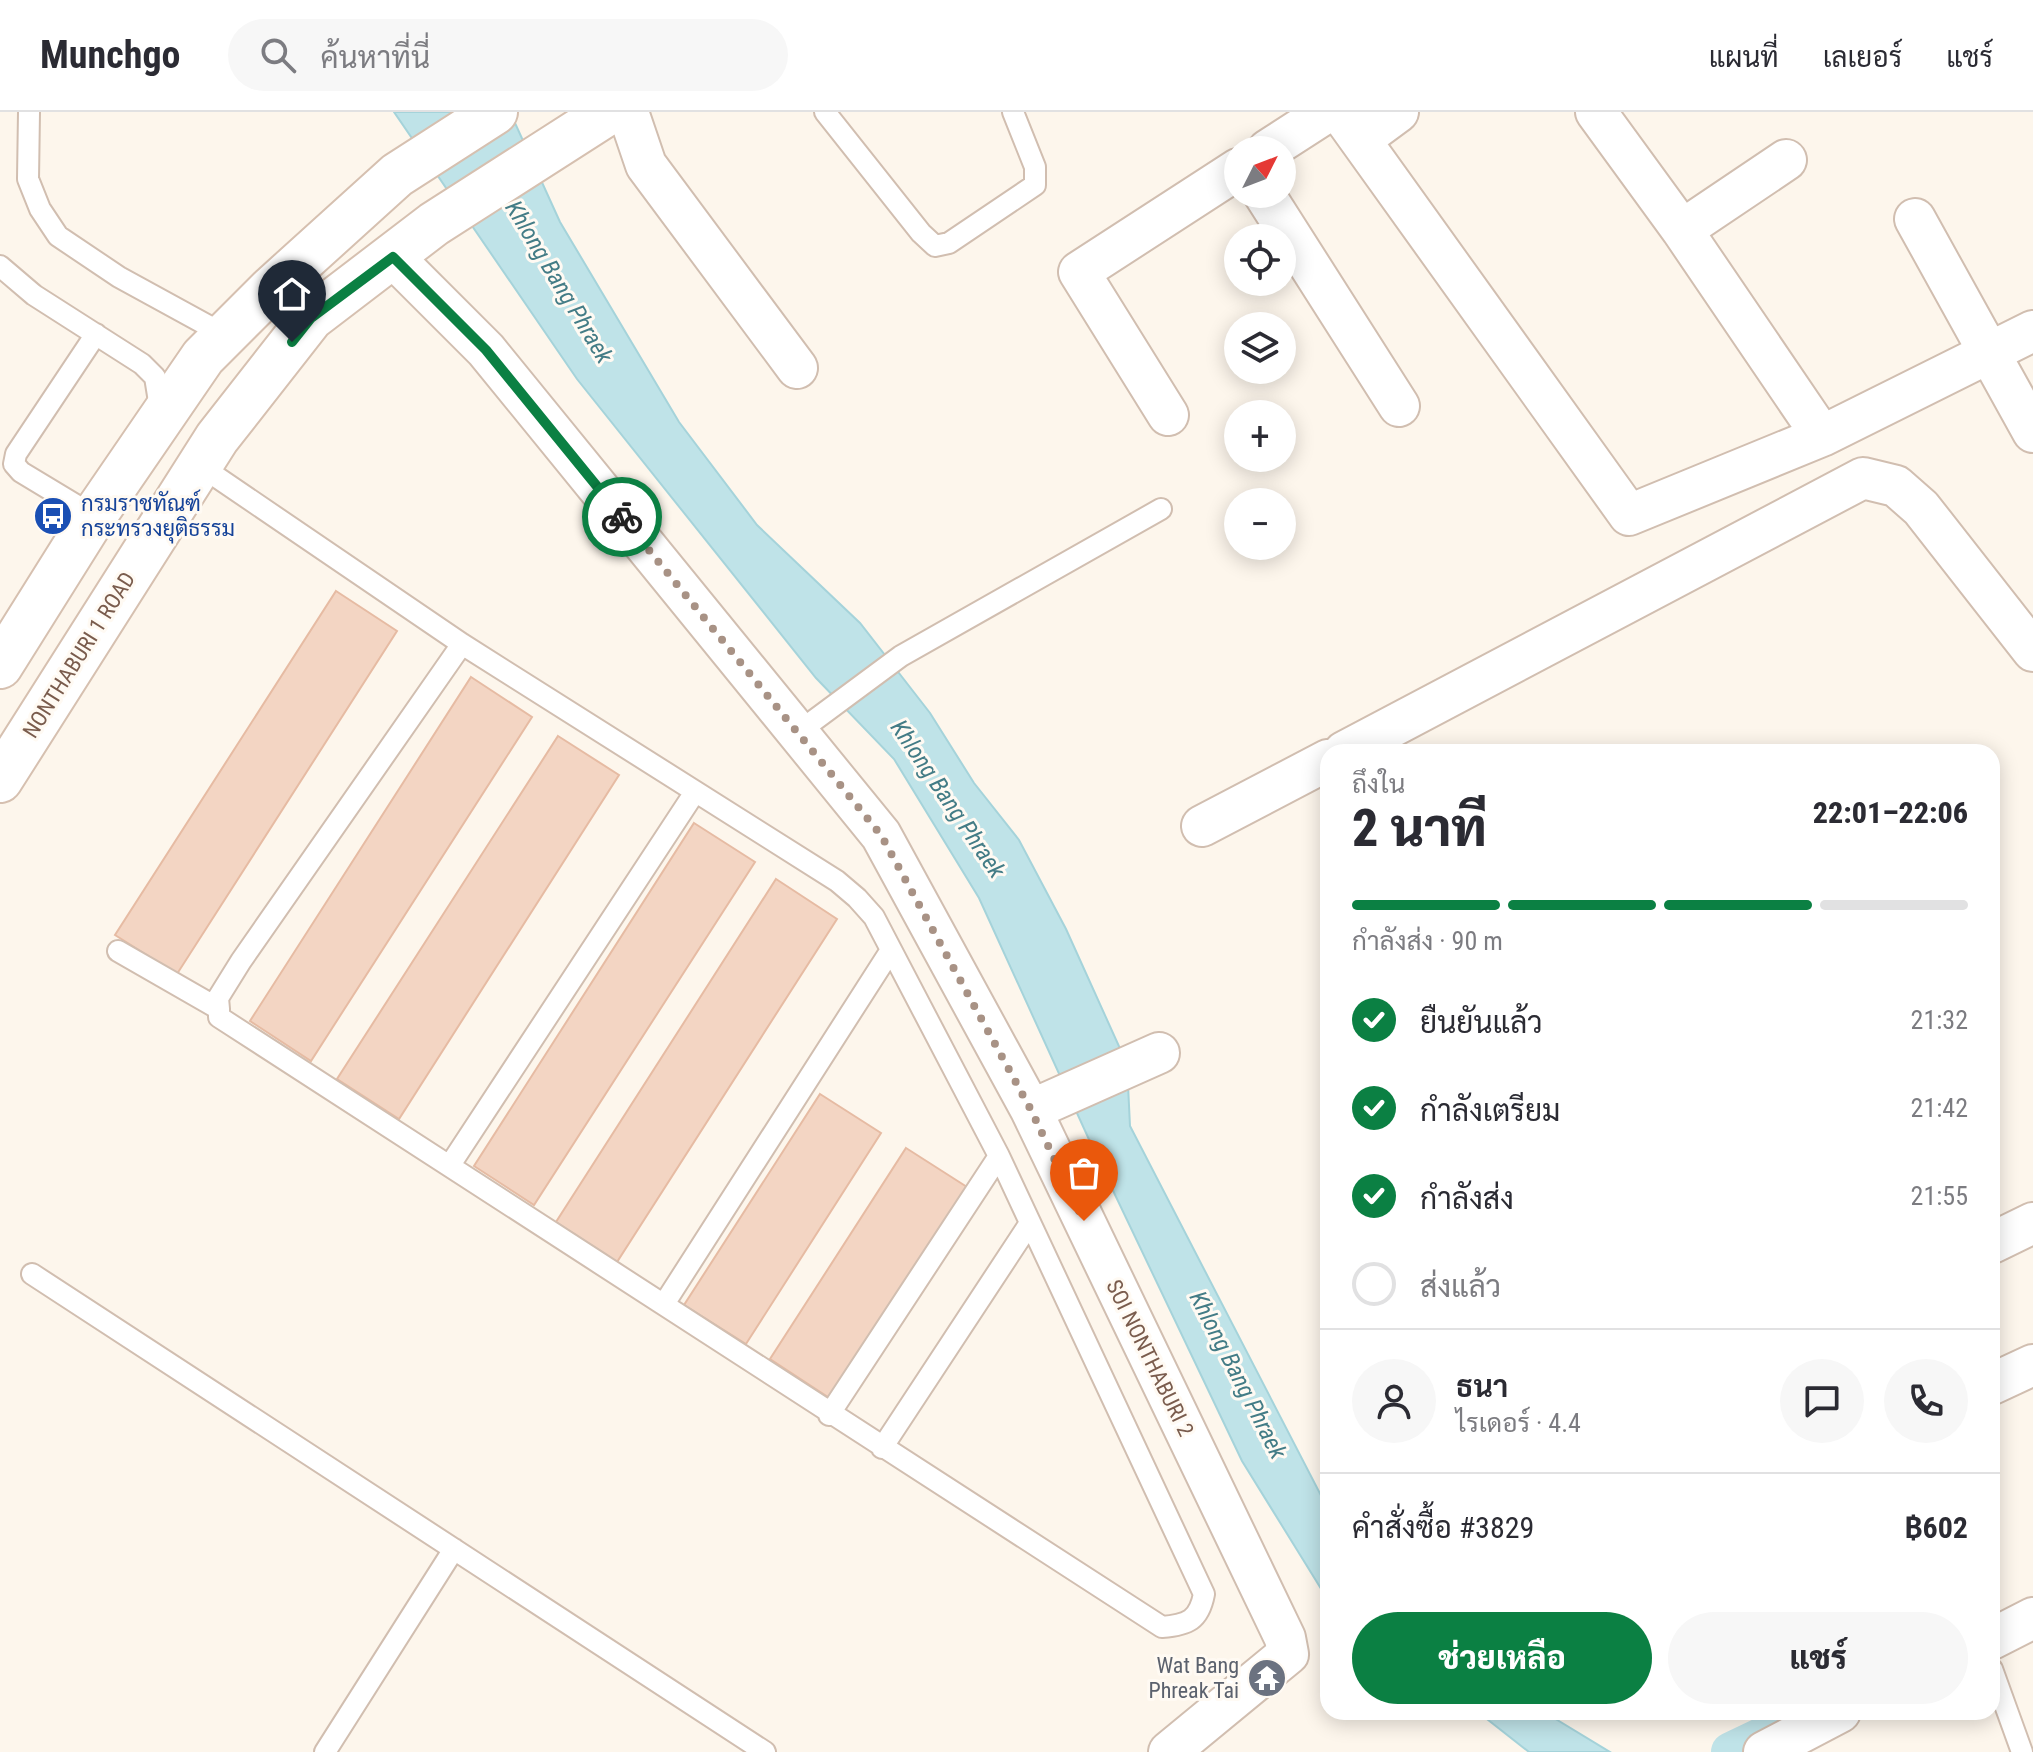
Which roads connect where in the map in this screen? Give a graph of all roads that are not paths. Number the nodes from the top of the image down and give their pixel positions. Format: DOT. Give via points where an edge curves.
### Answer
graph roads {
  1 [pos="29,112"];
  2 [pos="495,112"];
  3 [pos="609,112"];
  4 [pos="628,112"];
  5 [pos="825,112"];
  6 [pos="1013,112"];
  7 [pos="1327,112"];
  8 [pos="1398,112"];
  9 [pos="1596,112"];
  10 [pos="1350,126"];
  11 [pos="1290,136"];
  12 [pos="1786,160"];
  13 [pos="1224,178"];
  14 [pos="1273,208"];
  15 [pos="1915,219"];
  16 [pos="1682,230"];
  17 [pos="393,257"];
  18 [pos="0,266"];
  19 [pos="2033,331"];
  20 [pos="96,334"];
  21 [pos="225,335"];
  22 [pos="1987,354"];
  23 [pos="797,368"];
  24 [pos="1399,406"];
  25 [pos="1168,415"];
  26 [pos="161,417"];
  27 [pos="2033,432"];
  28 [pos="1822,436"];
  29 [pos="199,465"];
  30 [pos="7,466"];
  31 [pos="1161,509"];
  32 [pos="94,516"];
  33 [pos="462,644"];
  34 [pos="2033,651"];
  35 [pos="0,666"];
  36 [pos="797,733"];
  37 [pos="1359,744"];
  38 [pos="1320,764"];
  39 [pos="0,780"];
  40 [pos="695,792"];
  41 [pos="1202,826"];
  42 [pos="891,950"];
  43 [pos="118,951"];
  44 [pos="219,1009"];
  45 [pos="1149,1058"];
  46 [pos="1041,1105"];
  47 [pos="999,1156"];
  48 [pos="450,1165"];
  49 [pos="1030,1223"];
  50 [pos="2033,1223"];
  51 [pos="2000,1239"];
  52 [pos="32,1274"];
  53 [pos="664,1304"];
  54 [pos="2033,1365"];
  55 [pos="2000,1380"];
  56 [pos="829,1415"];
  57 [pos="882,1448"];
  58 [pos="454,1549"];
  59 [pos="2033,1618"];
  60 [pos="2000,1635"];
  61 [pos="2000,1691"];
  62 [pos="1825,1720"];
  63 [pos="325,1752"];
  64 [pos="765,1752"];
  65 [pos="1169,1752"];
  66 [pos="1764,1752"];
  67 [pos="2022,1752"];
  1 -- 21 [label="lane" via="28,179 58,236 119,277"];
  2 -- 21 [label="main road" via="397,175"];
  3 -- 17 [label="main road, NONTHABURI 1 ROAD" via="434,224"];
  4 -- 23 [label="street" via="646,165"];
  5 -- 6 [label="lane" via="935,246 949,243 1035,185 1035,167"];
  7 -- 11 [label="street"];
  8 -- 10 [label="street"];
  9 -- 16 [label="street"];
  10 -- 28 [label="street" via="1629,515"];
  12 -- 16 [label="street"];
  13 -- 25 [label="street" via="1079,272"];
  14 -- 24 [label="street"];
  15 -- 22 [label="street"];
  16 -- 28 [label="street"];
  17 -- 29 [label="main road, NONTHABURI 1 ROAD" via="311,318"];
  17 -- 36 [label="street, SOI NONTHABURI 2" via="486,350"];
  18 -- 20 [label="lane" via="34,295"];
  19 -- 22 [label="street"];
  20 -- 26 [label="lane" via="155,377"];
  20 -- 30 [label="lane"];
  21 -- 26 [label="main road"];
  22 -- 27 [label="street"];
  22 -- 28 [label="street"];
  26 -- 32 [label="main road"];
  29 -- 33 [label="lane"];
  29 -- 39 [label="main road, NONTHABURI 1 ROAD"];
  30 -- 32 [label="lane"];
  31 -- 36 [label="lane" via="901,656"];
  32 -- 35 [label="main road"];
  33 -- 40 [label="lane"];
  33 -- 44 [label="lane" via="241,961 218,998"];
  34 -- 37 [label="street" via="1921,508 1896,486 1863,478"];
  36 -- 46 [label="street, SOI NONTHABURI 2" via="881,835"];
  38 -- 41 [label="street"];
  40 -- 42 [label="lane" via="837,881 874,917"];
  40 -- 48 [label="lane"];
  42 -- 47 [label="lane"];
  42 -- 53 [label="lane"];
  43 -- 44 [label="lane"];
  44 -- 48 [label="lane" via="219,1017"];
  45 -- 46 [label="street"];
  46 -- 65 [label="street, SOI NONTHABURI 2" via="1285,1638 1288,1654"];
  47 -- 49 [label="lane"];
  47 -- 56 [label="lane"];
  48 -- 53 [label="lane"];
  49 -- 57 [label="lane"];
  49 -- 57 [label="lane" via="1204,1594 1201,1610 1184,1625 1162,1627"];
  50 -- 51 [label="street"];
  52 -- 58 [label="lane"];
  53 -- 56 [label="lane"];
  54 -- 55 [label="street"];
  56 -- 57 [label="lane"];
  58 -- 63 [label="lane"];
  58 -- 64 [label="lane"];
  59 -- 60 [label="street"];
  61 -- 67 [label="lane"];
  62 -- 66 [label="street"];
}
